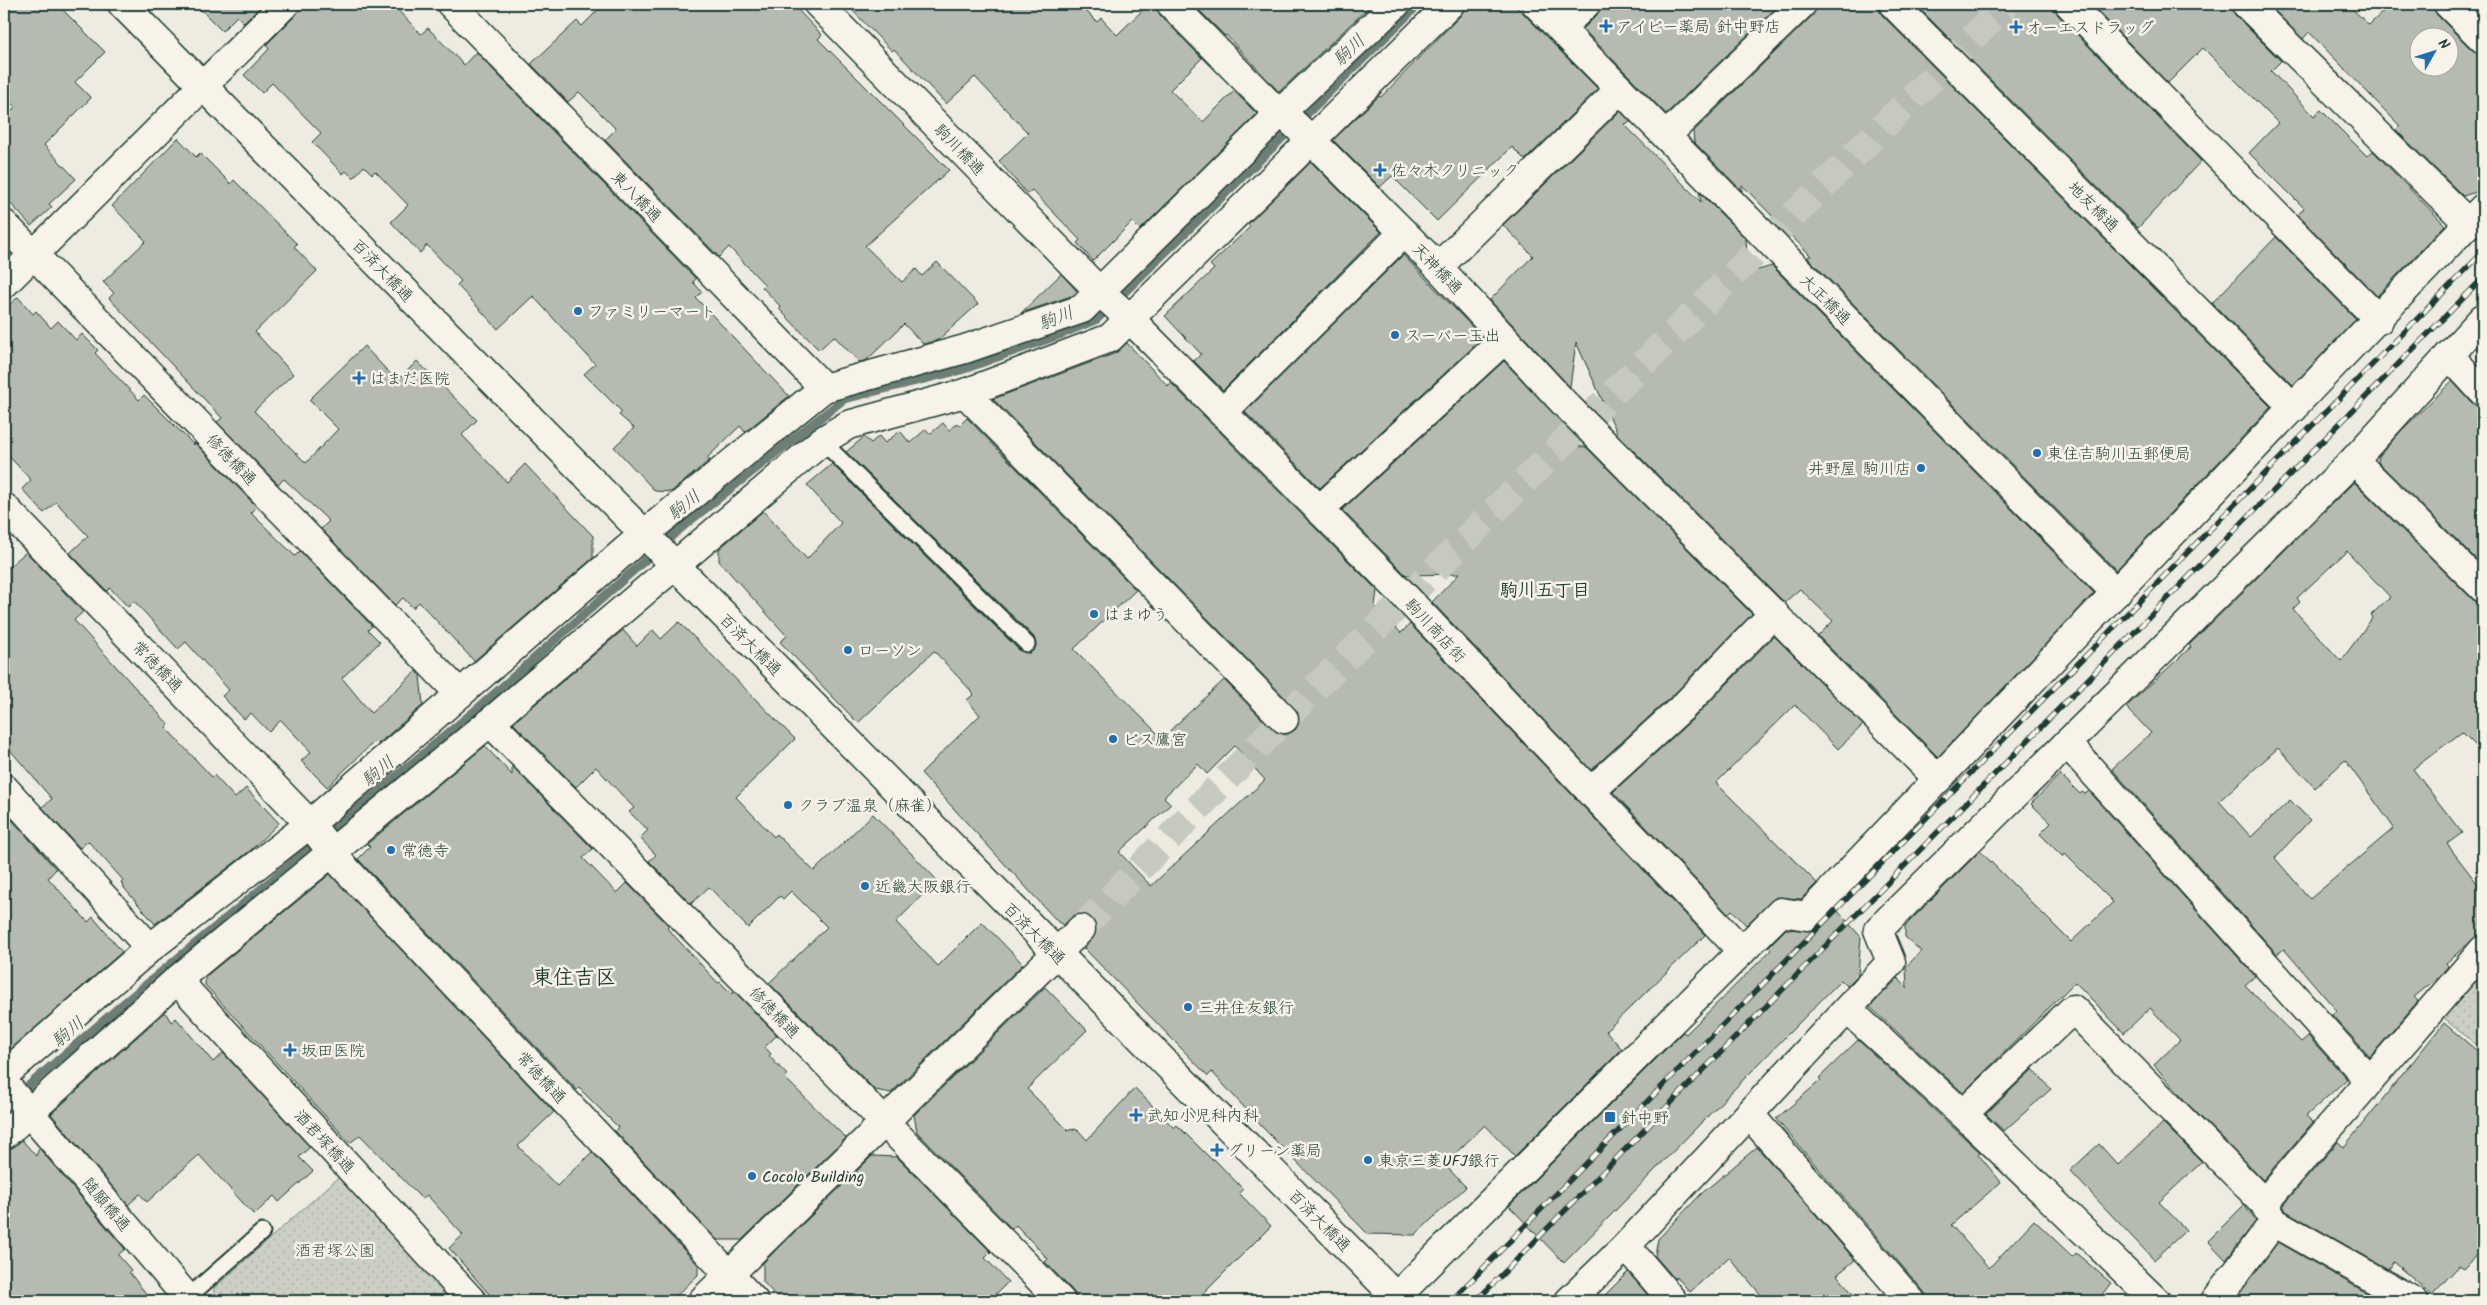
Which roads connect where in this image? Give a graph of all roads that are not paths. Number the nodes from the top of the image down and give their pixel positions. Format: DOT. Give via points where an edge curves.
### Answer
graph roads {
  1 [pos="122,4"];
  2 [pos="285,4"];
  3 [pos="451,4"];
  4 [pos="1172,4"];
  5 [pos="1396,4"];
  6 [pos="1450,4"];
  7 [pos="1536,4"];
  8 [pos="1586,4"];
  9 [pos="1802,4"];
  10 [pos="1893,4"];
  11 [pos="2070,4"];
  12 [pos="2246,4"];
  13 [pos="2448,4"];
  14 [pos="823,5"];
  15 [pos="1561,28"];
  16 [pos="2483,39"];
  17 [pos="202,86"];
  18 [pos="1620,89"];
  19 [pos="1283,115"];
  20 [pos="1666,136"];
  21 [pos="1310,139"];
  22 [pos="2476,216"];
  23 [pos="4,224"];
  24 [pos="1403,233"];
  25 [pos="34,255"];
  26 [pos="1438,267"];
  27 [pos="4,284"];
  28 [pos="1101,293"];
  29 [pos="1127,316"];
  30 [pos="2483,318"];
  31 [pos="2379,320"];
  32 [pos="1505,339"];
  33 [pos="2449,356"];
  34 [pos="824,388"];
  35 [pos="2483,392"];
  36 [pos="965,393"];
  37 [pos="2294,408"];
  38 [pos="1222,412"];
  39 [pos="822,442"];
  40 [pos="2354,460"];
  41 [pos="4,507"];
  42 [pos="1319,510"];
  43 [pos="644,536"];
  44 [pos="672,564"];
  45 [pos="2483,588"];
  46 [pos="2116,593"];
  47 [pos="1783,623"];
  48 [pos="1027,644"];
  49 [pos="460,694"];
  50 [pos="1284,719"];
  51 [pos="490,722"];
  52 [pos="2067,743"];
  53 [pos="1938,779"];
  54 [pos="4,788"];
  55 [pos="1590,792"];
  56 [pos="310,824"];
  57 [pos="332,851"];
  58 [pos="1081,929"];
  59 [pos="150,948"];
  60 [pos="2483,950"];
  61 [pos="1742,951"];
  62 [pos="1056,954"];
  63 [pos="177,980"];
  64 [pos="1848,1010"];
  65 [pos="2369,1080"];
  66 [pos="4,1081"];
  67 [pos="26,1110"];
  68 [pos="1749,1114"];
  69 [pos="1963,1114"];
  70 [pos="883,1122"];
  71 [pos="4,1135"];
  72 [pos="2269,1212"];
  73 [pos="262,1232"];
  74 [pos="1626,1246"];
  75 [pos="729,1275"];
  76 [pos="1398,1299"];
  77 [pos="188,1300"];
  78 [pos="472,1301"];
  79 [pos="702,1301"];
  80 [pos="754,1301"];
  81 [pos="1061,1301"];
  82 [pos="1569,1301"];
  83 [pos="1673,1301"];
  84 [pos="1910,1301"];
  85 [pos="2156,1301"];
  86 [pos="2215,1301"];
  87 [pos="2413,1301"];
  1 -- 17 [label="street, 百済大橋通"];
  2 -- 17 [label="street"];
  3 -- 34 [label="street, 東八橋通"];
  4 -- 19 [label="street"];
  5 -- 19 [label="street"];
  6 -- 21 [label="street"];
  7 -- 15 [label="street, 大正橋通"];
  8 -- 15 [label="street"];
  9 -- 20 [label="street"];
  10 -- 37 [label="street, 地友橋通"];
  11 -- 31 [label="street"];
  12 -- 22 [label="street"];
  13 -- 16 [label="street"];
  14 -- 28 [label="street, 駒川橋通"];
  15 -- 18 [label="street, 大正橋通"];
  17 -- 25 [label="street"];
  17 -- 43 [label="street, 百済大橋通"];
  18 -- 20 [label="street, 大正橋通"];
  18 -- 26 [label="street"];
  19 -- 21 [label="street, 天神橋通"];
  19 -- 28 [label="street"];
  20 -- 46 [label="street, 大正橋通"];
  21 -- 24 [label="street, 天神橋通"];
  21 -- 29 [label="street"];
  22 -- 31 [label="street"];
  23 -- 25 [label="street, 修徳橋通"];
  24 -- 26 [label="street, 天神橋通"];
  24 -- 38 [label="street"];
  25 -- 27 [label="street"];
  25 -- 49 [label="street, 修徳橋通"];
  26 -- 32 [label="street, 天神橋通"];
  28 -- 29 [label="street, 駒川橋通"];
  28 -- 34 [label="street" via="1082,309 965,350"];
  29 -- 36 [label="street" via="1110,338"];
  29 -- 38 [label="street, 駒川商店街"];
  30 -- 33 [label="street"];
  31 -- 37 [label="street"];
  32 -- 42 [label="street"];
  32 -- 47 [label="street, 天神橋通" via="1564,403"];
  33 -- 35 [label="street"];
  33 -- 40 [label="street"];
  34 -- 43 [label="street"];
  36 -- 39 [label="street" via="848,425"];
  36 -- 50 [label="street"];
  37 -- 46 [label="street"];
  38 -- 42 [label="street, 駒川商店街"];
  39 -- 44 [label="street"];
  39 -- 48 [label="lane"];
  40 -- 45 [label="street"];
  40 -- 52 [label="street"];
  41 -- 56 [label="street, 常徳橋通"];
  42 -- 55 [label="street, 駒川商店街"];
  43 -- 44 [label="street, 百済大橋通"];
  43 -- 49 [label="street"];
  44 -- 51 [label="street"];
  44 -- 62 [label="street, 百済大橋通"];
  46 -- 53 [label="street"];
  47 -- 53 [label="street, 天神橋通"];
  47 -- 55 [label="street" via="1684,706"];
  49 -- 56 [label="street"];
  51 -- 57 [label="street"];
  51 -- 70 [label="street, 修徳橋通"];
  52 -- 64 [label="street" via="1878,930 1891,962"];
  52 -- 65 [label="street"];
  53 -- 61 [label="street" via="1807,916 1781,912"];
  54 -- 59 [label="street"];
  55 -- 61 [label="street, 駒川商店街"];
  56 -- 57 [label="street, 常徳橋通"];
  56 -- 59 [label="street"];
  57 -- 63 [label="street"];
  57 -- 75 [label="street, 常徳橋通"];
  58 -- 62 [label="street"];
  59 -- 66 [label="street"];
  60 -- 65 [label="street"];
  61 -- 76 [label="street"];
  62 -- 70 [label="street"];
  62 -- 76 [label="street, 百済大橋通"];
  63 -- 67 [label="street"];
  63 -- 78 [label="street, 酒君塚橋通"];
  64 -- 68 [label="street"];
  64 -- 69 [label="street"];
  65 -- 72 [label="street"];
  66 -- 67 [label="street, 随願橋通"];
  67 -- 71 [label="street"];
  67 -- 77 [label="street, 随願橋通"];
  68 -- 74 [label="street"];
  68 -- 84 [label="street"];
  69 -- 72 [label="street" via="2072,1009"];
  69 -- 85 [label="street"];
  70 -- 75 [label="street"];
  70 -- 81 [label="street, 修徳橋通"];
  72 -- 86 [label="street"];
  72 -- 87 [label="street"];
  73 -- 77 [label="lane"];
  74 -- 82 [label="street"];
  74 -- 83 [label="street"];
  75 -- 79 [label="street"];
  75 -- 80 [label="street, 常徳橋通"];
}
